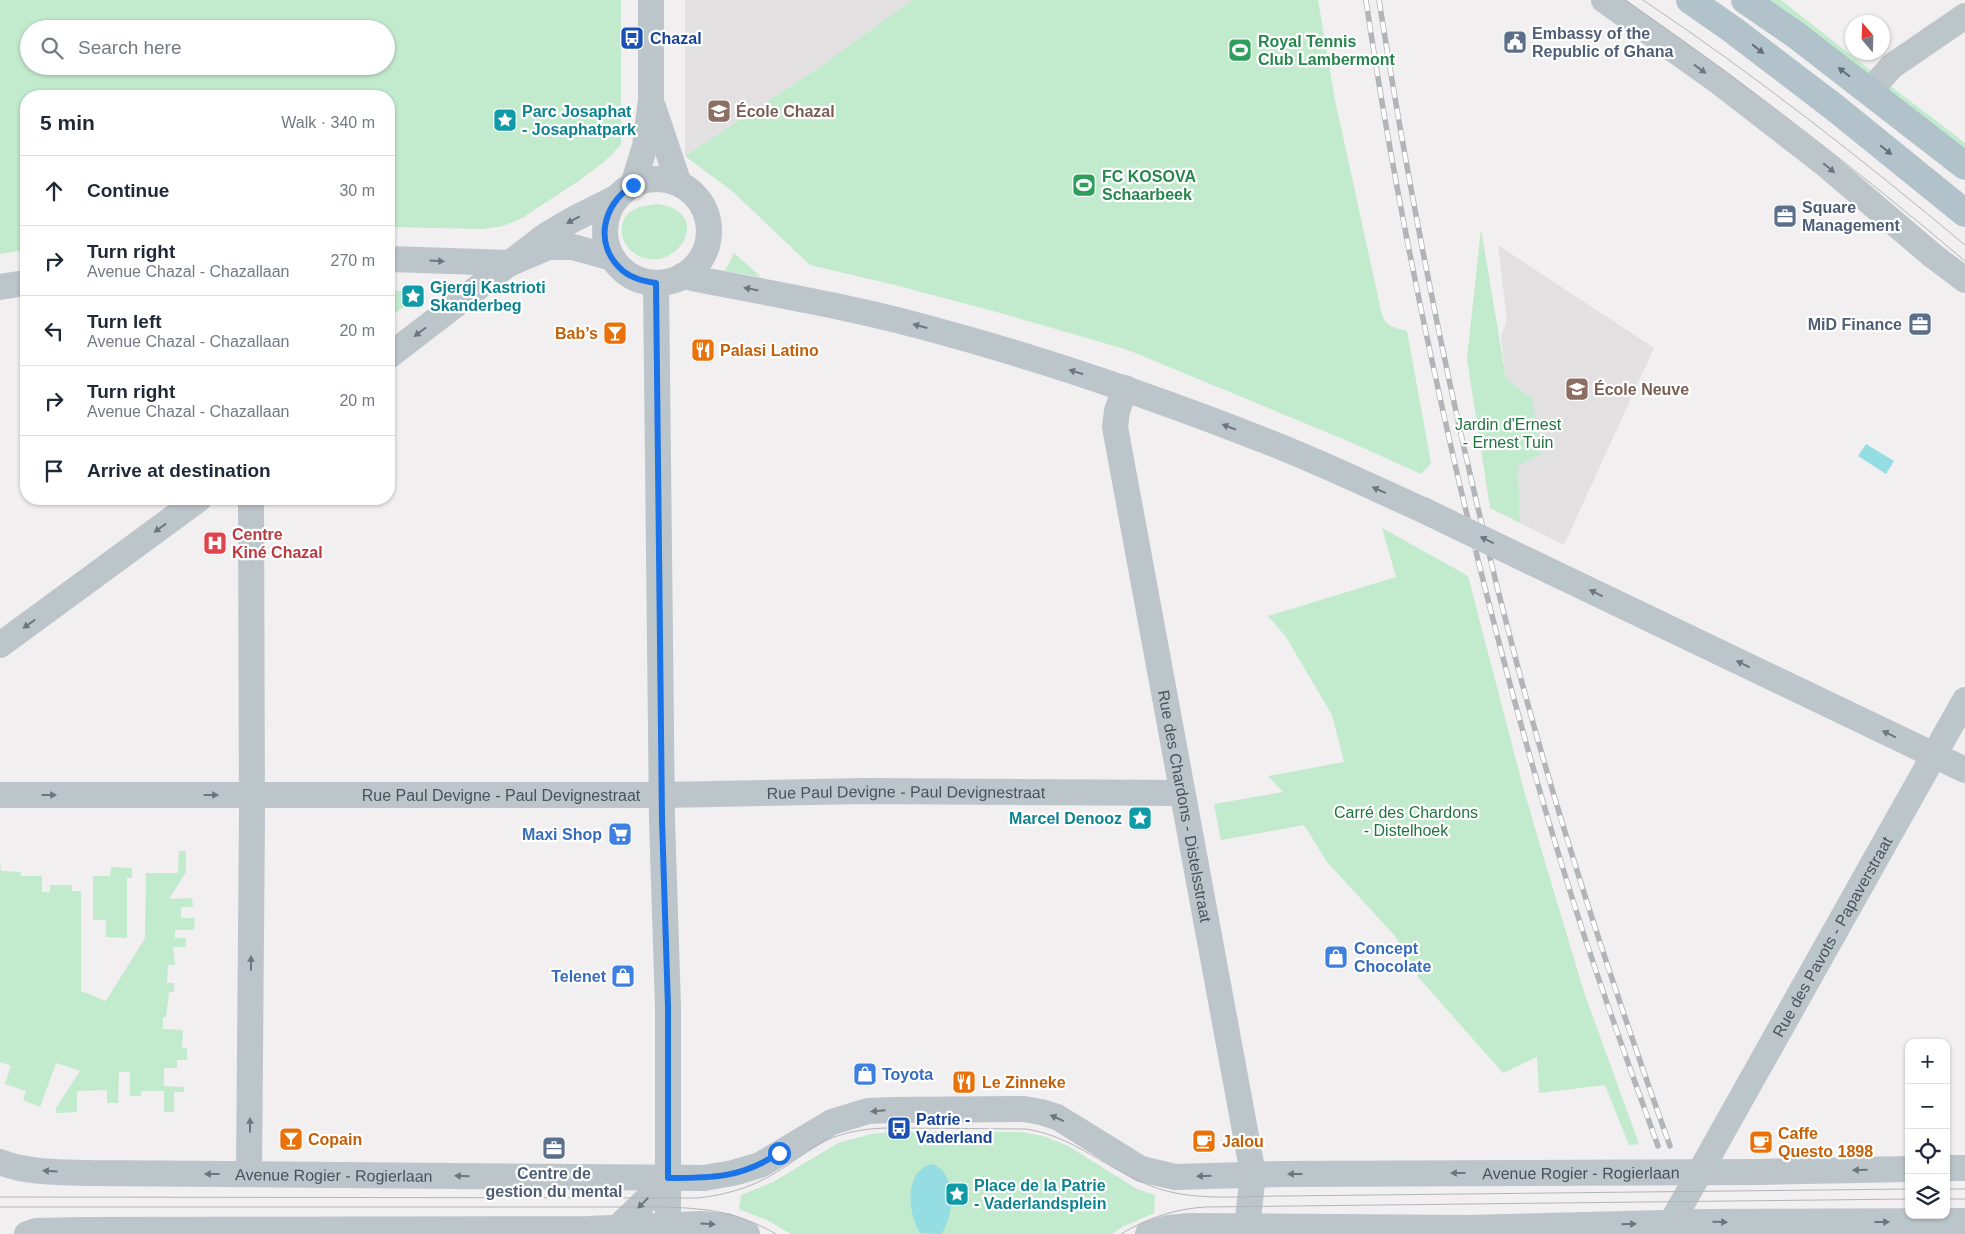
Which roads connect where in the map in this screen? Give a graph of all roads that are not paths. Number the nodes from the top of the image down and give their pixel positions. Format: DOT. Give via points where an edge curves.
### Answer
graph roads {
  1 [pos="651,0"];
  2 [pos="1604,0"];
  3 [pos="1690,0"];
  4 [pos="1745,0"];
  5 [pos="1965,16"];
  6 [pos="1870,92"];
  7 [pos="651,100"];
  8 [pos="1965,166"];
  9 [pos="679,184"];
  10 [pos="625,192"];
  11 [pos="1965,213"];
  12 [pos="612,258"];
  13 [pos="395,259"];
  14 [pos="511,263"];
  15 [pos="682,276"];
  16 [pos="1965,280"];
  17 [pos="656,283"];
  18 [pos="20,284"];
  19 [pos="0,287"];
  20 [pos="395,351"];
  21 [pos="1125,388"];
  22 [pos="192,505"];
  23 [pos="251,505"];
  24 [pos="0,645"];
  25 [pos="1965,700"];
  26 [pos="1933,755"];
  27 [pos="1965,770"];
  28 [pos="1182,793"];
  29 [pos="252,794"];
  30 [pos="0,795"];
  31 [pos="662,795"];
  32 [pos="0,1162"];
  33 [pos="1950,1168"];
  34 [pos="1965,1168"];
  35 [pos="1905,1169"];
  36 [pos="1699,1172"];
  37 [pos="249,1174"];
  38 [pos="1253,1174"];
  39 [pos="668,1178"];
  40 [pos="1965,1221"];
  41 [pos="1668,1228"];
  42 [pos="668,1230"];
  43 [pos="616,1231"];
  44 [pos="1246,1231"];
  45 [pos="83,1232"];
  46 [pos="27,1234"];
  47 [pos="747,1234"];
  48 [pos="1148,1234"];
  1 -- 7 [label="street"];
  2 -- 16 [label="street, one-way" via="1719,82 1812,154"];
  3 -- 11 [label="main road, one-way" via="1834,107"];
  6 -- 4 [label="main road, one-way"];
  5 -- 6 [label="street" via="1892,66"];
  6 -- 8 [label="main road"];
  7 -- 9 [label="street"];
  7 -- 10 [label="street" via="645,146"];
  9 -- 10 [label="street" via="648,180"];
  9 -- 15 [label="street" via="698,199 708,223 705,251 697,264"];
  10 -- 12 [label="street" via="610,209 606,221 607,247"];
  10 -- 14 [label="street, one-way" via="545,236"];
  12 -- 14 [label="street" via="573,247 548,247"];
  12 -- 17 [label="street" via="624,272 639,280"];
  13 -- 14 [label="street, one-way"];
  14 -- 20 [label="street, one-way"];
  15 -- 17 [label="street"];
  21 -- 15 [label="street, one-way" via="921,326"];
  17 -- 31 [label="street"];
  18 -- 19 [label="street"];
  26 -- 21 [label="street, one-way, bridge" via="1423,510 1278,446"];
  21 -- 28 [label="street, Rue des Chardons - Distelsstraat" via="1115,427"];
  22 -- 24 [label="street, one-way"];
  23 -- 29 [label="street"];
  25 -- 26 [label="street, Rue des Pavots - Papaverstraat"];
  26 -- 27 [label="street"];
  26 -- 36 [label="street, Rue des Pavots - Papaverstraat"];
  28 -- 31 [label="street, Rue Paul Devigne - Paul Devignestraat" via="864,791"];
  28 -- 38 [label="street, Rue des Chardons - Distelsstraat"];
  30 -- 29 [label="street, Rue Paul Devigne - Paul Devignestraat, one-way"];
  29 -- 31 [label="street, Rue Paul Devigne - Paul Devignestraat"];
  37 -- 29 [label="street, one-way"];
  31 -- 39 [label="street" via="668,1007"];
  37 -- 32 [label="street, Avenue Rogier - Rogierlaan, one-way" via="45,1171"];
  33 -- 34 [label="street"];
  35 -- 36 [label="street, Avenue Rogier - Rogierlaan, one-way"];
  36 -- 38 [label="street, Avenue Rogier - Rogierlaan, one-way"];
  36 -- 41 [label="street, Rue des Pavots - Papaverstraat"];
  39 -- 37 [label="street, Avenue Rogier - Rogierlaan, one-way"];
  38 -- 39 [label="street, one-way" via="1175,1177 1141,1169 1057,1116 1024,1109 868,1112 832,1122 748,1170 704,1178"];
  38 -- 44 [label="street, Rue des Chardons - Distelsstraat"];
  39 -- 42 [label="street"];
  39 -- 43 [label="street, one-way"];
  41 -- 40 [label="street, one-way"];
  44 -- 41 [label="street, one-way"];
  42 -- 43 [label="street"];
  42 -- 47 [label="street, one-way" via="714,1224"];
  43 -- 45 [label="street"];
  44 -- 48 [label="street" via="1190,1226"];
  45 -- 46 [label="street"];
}
